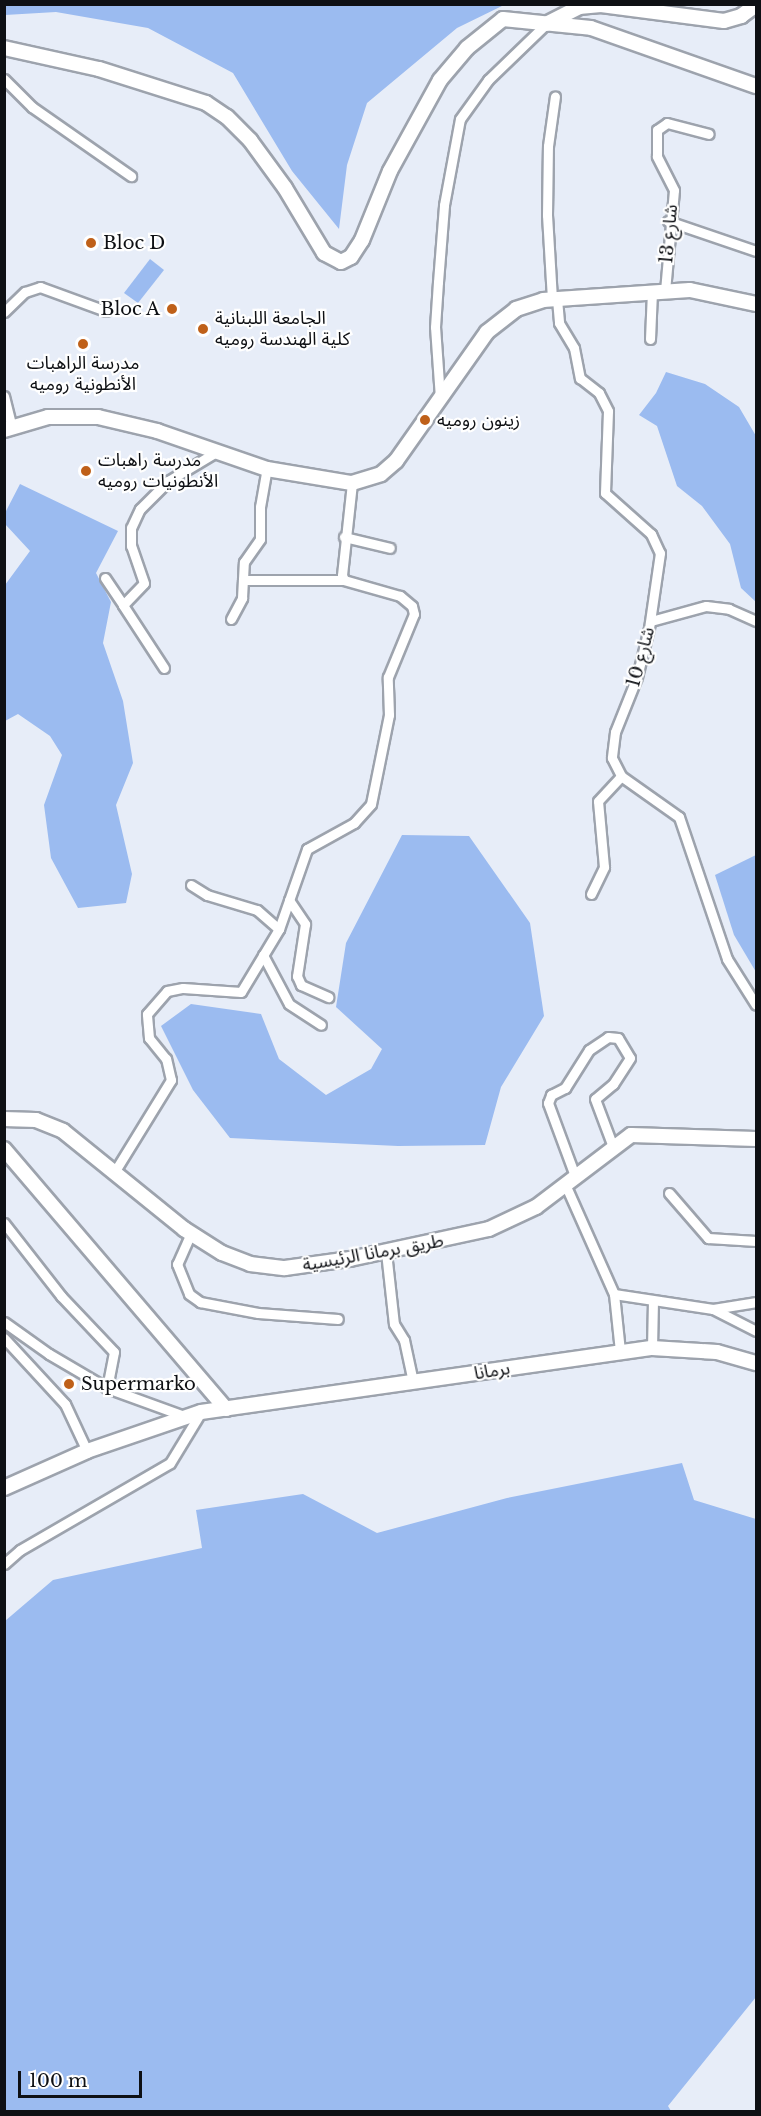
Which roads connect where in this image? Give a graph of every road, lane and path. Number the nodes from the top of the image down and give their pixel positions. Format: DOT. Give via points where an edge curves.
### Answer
graph roads {
  1 [pos="756,5"];
  2 [pos="579,7"];
  3 [pos="523,19"];
  4 [pos="546,24"];
  5 [pos="591,28"];
  6 [pos="532,35"];
  7 [pos="4,48"];
  8 [pos="4,79"];
  9 [pos="756,86"];
  10 [pos="555,96"];
  11 [pos="709,134"];
  12 [pos="131,176"];
  13 [pos="668,221"];
  14 [pos="756,251"];
  15 [pos="659,291"];
  16 [pos="555,299"];
  17 [pos="756,304"];
  18 [pos="106,311"];
  19 [pos="4,312"];
  20 [pos="650,339"];
  21 [pos="4,396"];
  22 [pos="440,398"];
  23 [pos="8,428"];
  24 [pos="216,452"];
  25 [pos="267,469"];
  26 [pos="352,483"];
  27 [pos="344,537"];
  28 [pos="390,548"];
  29 [pos="105,578"];
  30 [pos="243,580"];
  31 [pos="344,580"];
  32 [pos="123,605"];
  33 [pos="231,619"];
  34 [pos="651,621"];
  35 [pos="756,621"];
  36 [pos="164,668"];
  37 [pos="621,776"];
  38 [pos="191,885"];
  39 [pos="591,894"];
  40 [pos="289,900"];
  41 [pos="279,929"];
  42 [pos="263,955"];
  43 [pos="328,997"];
  44 [pos="756,1005"];
  45 [pos="321,1025"];
  46 [pos="4,1119"];
  47 [pos="756,1139"];
  48 [pos="613,1146"];
  49 [pos="4,1149"];
  50 [pos="115,1171"];
  51 [pos="570,1180"];
  52 [pos="669,1193"];
  53 [pos="4,1223"];
  54 [pos="191,1233"];
  55 [pos="756,1241"];
  56 [pos="386,1252"];
  57 [pos="614,1294"];
  58 [pos="653,1301"];
  59 [pos="756,1302"];
  60 [pos="713,1309"];
  61 [pos="338,1319"];
  62 [pos="4,1322"];
  63 [pos="756,1331"];
  64 [pos="4,1338"];
  65 [pos="652,1348"];
  66 [pos="620,1351"];
  67 [pos="756,1363"];
  68 [pos="413,1382"];
  69 [pos="107,1388"];
  70 [pos="226,1409"];
  71 [pos="201,1412"];
  72 [pos="187,1417"];
  73 [pos="87,1451"];
  74 [pos="4,1488"];
  75 [pos="4,1564"];
  1 -- 2 [label="street" via="741,16 724,21 620,6"];
  2 -- 4 [label="street"];
  2 -- 5 [label="street" via="582,20"];
  3 -- 4 [label="street"];
  3 -- 6 [label="street"];
  3 -- 7 [label="street" via="498,22 467,48 440,80 390,171 362,240 351,257 340,262 324,253 250,140 206,103 99,69"];
  4 -- 5 [label="street"];
  4 -- 6 [label="street"];
  5 -- 9 [label="street"];
  6 -- 22 [label="street" via="471,99 458,128 444,205 435,327"];
  8 -- 12 [label="street" via="32,106"];
  10 -- 16 [label="street" via="548,146 547,215"];
  11 -- 13 [label="street, شارع 13" via="667,123 657,130 657,156 673,186"];
  13 -- 14 [label="street"];
  13 -- 15 [label="street, شارع 13"];
  15 -- 16 [label="street"];
  15 -- 17 [label="street" via="702,291"];
  15 -- 20 [label="street, شارع 13"];
  16 -- 22 [label="street" via="524,305 500,319"];
  16 -- 34 [label="street, شارع 10" via="559,323 574,348 580,378 599,393 608,411 604,493 651,534 660,553"];
  18 -- 19 [label="street" via="40,287 25,292"];
  21 -- 23 [label="street"];
  22 -- 26 [label="street" via="389,468"];
  23 -- 24 [label="street" via="48,417 98,417"];
  24 -- 25 [label="street"];
  24 -- 32 [label="street" via="168,481 134,519 131,546 144,583"];
  25 -- 26 [label="street"];
  25 -- 30 [label="street" via="260,507 260,538 244,562"];
  26 -- 27 [label="street"];
  27 -- 28 [label="street"];
  27 -- 31 [label="street" via="340,569"];
  29 -- 32 [label="street"];
  30 -- 31 [label="street"];
  30 -- 33 [label="street" via="242,598"];
  31 -- 40 [label="street" via="400,596 412,606 414,614 388,677 389,715 368,810 307,849"];
  32 -- 36 [label="street"];
  34 -- 35 [label="street" via="706,606 729,609"];
  34 -- 37 [label="street, شارع 10" via="637,677 612,745"];
  37 -- 39 [label="street" via="598,801 604,867"];
  37 -- 44 [label="street" via="679,817 727,959"];
  38 -- 41 [label="street" via="256,910"];
  40 -- 41 [label="street"];
  40 -- 43 [label="street" via="305,924 297,976 301,985"];
  41 -- 42 [label="street"];
  42 -- 45 [label="street" via="289,1004"];
  42 -- 50 [label="street" via="241,992 183,988 167,992 147,1014 149,1038 166,1059 171,1080"];
  46 -- 50 [label="street, طريق برمانا الرئيسية" via="36,1120 63,1131"];
  47 -- 48 [label="street, طريق برمانا الرئيسية" via="645,1133 631,1135"];
  48 -- 51 [label="street, طريق برمانا الرئيسية"];
  48 -- 51 [label="street" via="595,1099 613,1084 630,1058 618,1038 608,1037 589,1050 565,1088 551,1095 548,1103"];
  49 -- 70 [label="street"];
  50 -- 54 [label="street, طريق برمانا الرئيسية"];
  51 -- 56 [label="street, طريق برمانا الرئيسية" via="536,1207 489,1229"];
  51 -- 57 [label="street"];
  52 -- 55 [label="street" via="708,1238"];
  53 -- 69 [label="street" via="61,1296 114,1352"];
  54 -- 56 [label="street, طريق برمانا الرئيسية" via="222,1253 250,1264 285,1268"];
  54 -- 61 [label="street" via="177,1264 189,1294 200,1302"];
  56 -- 68 [label="street" via="394,1324 404,1340"];
  57 -- 58 [label="street"];
  57 -- 66 [label="street"];
  58 -- 60 [label="street"];
  58 -- 65 [label="street"];
  59 -- 60 [label="street"];
  60 -- 63 [label="street"];
  62 -- 69 [label="street"];
  64 -- 73 [label="street" via="64,1404"];
  65 -- 66 [label="street, برمانا"];
  65 -- 67 [label="street, برمانا" via="717,1352"];
  66 -- 68 [label="street, برمانا"];
  68 -- 70 [label="street, برمانا"];
  69 -- 72 [label="street"];
  70 -- 71 [label="street"];
  71 -- 72 [label="street"];
  71 -- 75 [label="street" via="170,1463 20,1550"];
  72 -- 73 [label="street"];
  73 -- 74 [label="street"];
}
